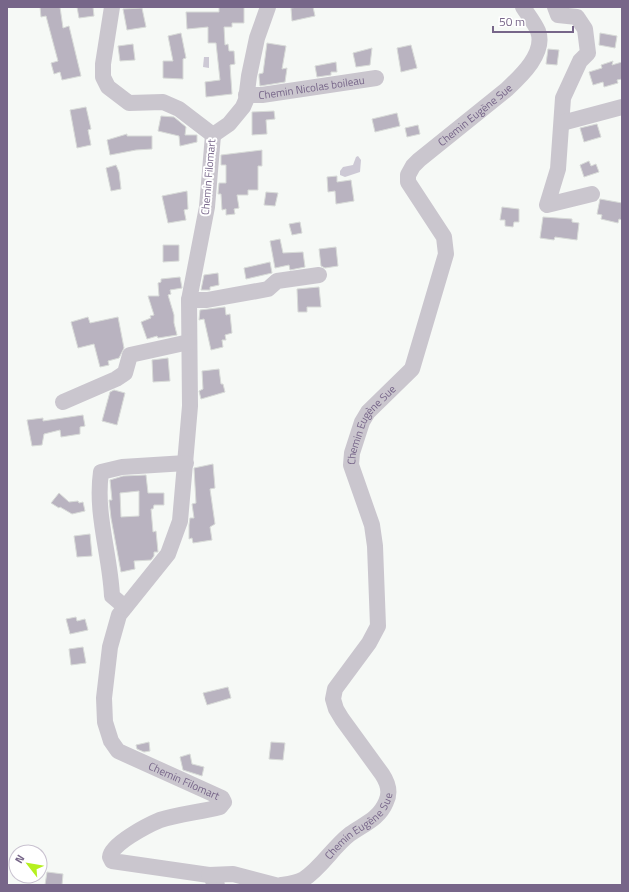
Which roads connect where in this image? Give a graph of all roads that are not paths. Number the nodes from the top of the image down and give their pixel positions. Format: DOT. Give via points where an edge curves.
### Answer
graph roads {
  1 [pos="112,7"];
  2 [pos="268,7"];
  3 [pos="555,7"];
  4 [pos="524,8"];
  5 [pos="376,78"];
  6 [pos="246,95"];
  7 [pos="622,107"];
  8 [pos="562,123"];
  9 [pos="213,135"];
  10 [pos="592,194"];
  11 [pos="319,275"];
  12 [pos="189,300"];
  13 [pos="189,342"];
  14 [pos="63,402"];
  15 [pos="186,463"];
  16 [pos="125,607"];
  17 [pos="213,880"];
  18 [pos="275,885"];
  19 [pos="281,885"];
  1 -- 9 [label="street, Chemin Filomart" via="103,64 103,77 108,87 129,103 163,102 179,109"];
  2 -- 6 [label="street, Chemin Nicolas boileau" via="257,38"];
  3 -- 8 [label="street" via="558,15 577,17 585,29 588,53 580,61 563,98"];
  4 -- 19 [label="street, Chemin Eugène Sue" via="538,32 537,51 532,62 506,90 419,160 408,176 411,188 444,237 446,254 412,369 368,412 357,433 352,453 351,465 373,532 378,626 369,643 334,689 333,699 342,719 388,783 389,795 383,808 371,822 349,835 313,872 303,880"];
  5 -- 6 [label="street, Chemin Nicolas boileau" via="262,95"];
  6 -- 9 [label="street, Chemin Nicolas boileau" via="243,107 229,124"];
  7 -- 8 [label="street"];
  8 -- 10 [label="street" via="558,169 547,205"];
  9 -- 12 [label="street, Chemin Filomart" via="207,207"];
  11 -- 12 [label="street" via="277,281 268,289 207,300"];
  12 -- 13 [label="street, Chemin Filomart"];
  13 -- 14 [label="street" via="130,355 125,374"];
  13 -- 15 [label="street, Chemin Filomart" via="190,406"];
  15 -- 16 [label="street, Chemin Filomart" via="180,521 168,554"];
  15 -- 16 [label="street" via="122,467 101,472 100,518 111,574 112,596"];
  16 -- 17 [label="street, Chemin Filomart" via="119,615 110,647 104,698 105,722 111,741 118,750 222,798 224,802 220,807 160,820 120,842 110,852 110,857 112,861"];
  17 -- 18 [label="street" via="233,874"];
}
